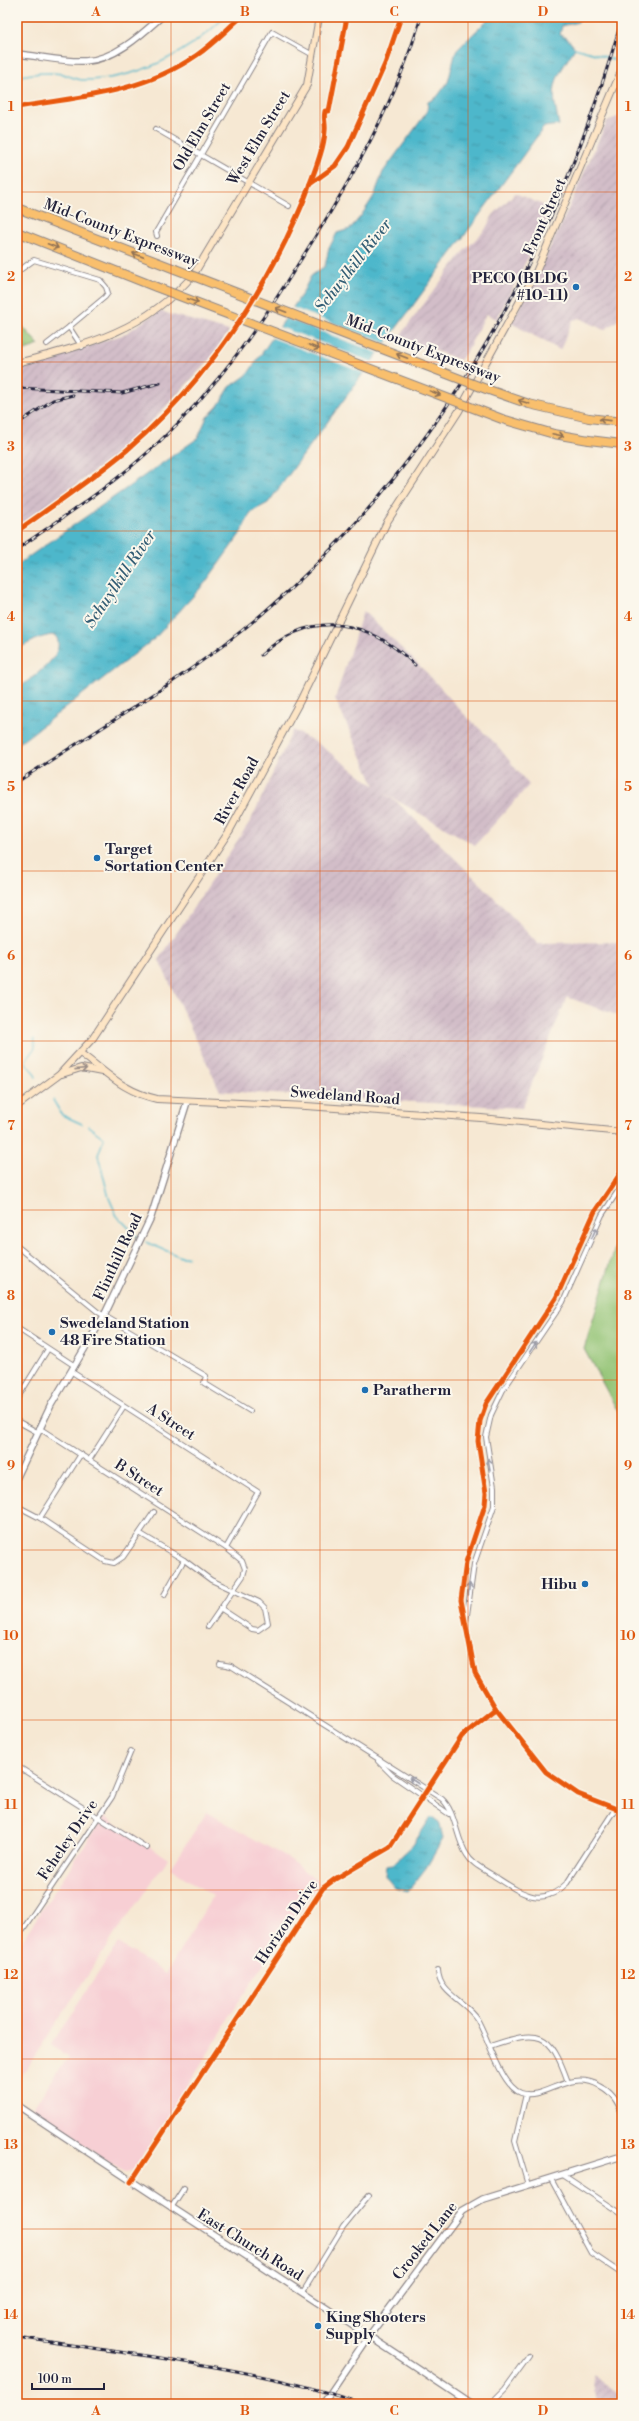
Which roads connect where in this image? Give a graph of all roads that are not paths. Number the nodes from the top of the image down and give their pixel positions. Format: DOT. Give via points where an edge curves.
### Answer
graph roads {
  1 [pos="161,17"];
  2 [pos="319,17"];
  3 [pos="17,54"];
  4 [pos="313,56"];
  5 [pos="622,70"];
  6 [pos="156,129"];
  7 [pos="200,154"];
  8 [pos="249,182"];
  9 [pos="289,206"];
  10 [pos="17,208"];
  11 [pos="17,232"];
  12 [pos="157,236"];
  13 [pos="17,272"];
  14 [pos="69,327"];
  15 [pos="47,344"];
  16 [pos="82,347"];
  17 [pos="17,363"];
  18 [pos="622,422"];
  19 [pos="622,444"];
  20 [pos="381,535"];
  21 [pos="80,1053"];
  22 [pos="103,1072"];
  23 [pos="59,1075"];
  24 [pos="187,1102"];
  25 [pos="17,1106"];
  26 [pos="622,1132"];
  27 [pos="622,1171"];
  28 [pos="622,1186"];
  29 [pos="17,1246"];
  30 [pos="104,1316"];
  31 [pos="17,1328"];
  32 [pos="48,1349"];
  33 [pos="75,1366"];
  34 [pos="72,1372"];
  35 [pos="17,1399"];
  36 [pos="124,1406"];
  37 [pos="250,1411"];
  38 [pos="17,1421"];
  39 [pos="38,1430"];
  40 [pos="81,1454"];
  41 [pos="90,1459"];
  42 [pos="17,1477"];
  43 [pos="17,1506"];
  44 [pos="154,1512"];
  45 [pos="40,1518"];
  46 [pos="141,1534"];
  47 [pos="226,1548"];
  48 [pos="184,1560"];
  49 [pos="234,1589"];
  50 [pos="164,1595"];
  51 [pos="220,1608"];
  52 [pos="208,1627"];
  53 [pos="465,1628"];
  54 [pos="220,1664"];
  55 [pos="496,1709"];
  56 [pos="131,1751"];
  57 [pos="373,1756"];
  58 [pos="17,1766"];
  59 [pos="427,1790"];
  60 [pos="422,1796"];
  61 [pos="615,1808"];
  62 [pos="622,1812"];
  63 [pos="451,1816"];
  64 [pos="98,1818"];
  65 [pos="147,1848"];
  66 [pos="17,1938"];
  67 [pos="438,1970"];
  68 [pos="490,2046"];
  69 [pos="568,2082"];
  70 [pos="526,2094"];
  71 [pos="17,2105"];
  72 [pos="622,2114"];
  73 [pos="622,2156"];
  74 [pos="563,2175"];
  75 [pos="551,2179"];
  76 [pos="131,2182"];
  77 [pos="528,2186"];
  78 [pos="184,2188"];
  79 [pos="369,2195"];
  80 [pos="170,2208"];
  81 [pos="622,2214"];
  82 [pos="622,2274"];
  83 [pos="302,2292"];
  84 [pos="369,2336"];
  85 [pos="529,2356"];
  86 [pos="322,2404"];
  87 [pos="471,2404"];
  88 [pos="490,2404"];
  1 -- 3 [label="street" via="131,41 96,59 84,61"];
  2 -- 4 [label="main road, West Elm Street"];
  4 -- 7 [label="street, Old Elm Street" via="272,32"];
  4 -- 8 [label="main road, West Elm Street" via="307,85"];
  5 -- 20 [label="main road, Front Street" via="536,272 459,412 402,498"];
  6 -- 7 [label="street"];
  7 -- 8 [label="street"];
  7 -- 12 [label="street, Old Elm Street" via="156,232"];
  8 -- 9 [label="street"];
  8 -- 16 [label="main road, West Elm Street" via="200,265 183,287 148,316 124,330"];
  18 -- 10 [label="highway, Mid-County Expressway, one-way, bridge" via="589,418 536,406 486,389"];
  11 -- 19 [label="highway, one-way, bridge" via="502,419 554,434"];
  13 -- 14 [label="street" via="30,262 40,261 100,280 108,293"];
  14 -- 15 [label="street"];
  14 -- 16 [label="street"];
  16 -- 17 [label="main road, West Elm Street"];
  20 -- 21 [label="main road, River Road" via="304,695 254,790 208,866 98,1031"];
  21 -- 22 [label="main road, Swedeland Road"];
  21 -- 23 [label="main road, River Road"];
  23 -- 22 [label="main road, one-way" via="81,1068"];
  22 -- 24 [label="main road, Swedeland Road" via="121,1086 143,1096"];
  23 -- 25 [label="main road, River Road"];
  24 -- 26 [label="main road, Swedeland Road" via="306,1106 481,1118"];
  24 -- 30 [label="street, Flinthill Road" via="151,1217"];
  27 -- 53 [label="street" via="595,1211 556,1298 496,1386 483,1412 478,1441 486,1493 485,1505 463,1573 461,1600"];
  53 -- 28 [label="street, one-way" via="474,1564 494,1506 494,1487 486,1437 490,1415 503,1390 563,1302 602,1215"];
  29 -- 30 [label="street"];
  30 -- 33 [label="street, Flinthill Road"];
  30 -- 37 [label="street" via="206,1376 204,1382"];
  31 -- 32 [label="street"];
  32 -- 33 [label="street"];
  32 -- 35 [label="street"];
  33 -- 34 [label="street, Flinthill Road"];
  34 -- 36 [label="street, A Street"];
  34 -- 39 [label="street, Flinthill Road"];
  36 -- 41 [label="street"];
  36 -- 47 [label="street, A Street" via="258,1492"];
  38 -- 39 [label="street, B Street"];
  39 -- 40 [label="street, B Street"];
  39 -- 42 [label="street, Flinthill Road"];
  40 -- 41 [label="street, B Street"];
  40 -- 45 [label="street"];
  41 -- 47 [label="street, B Street"];
  43 -- 45 [label="street"];
  44 -- 46 [label="street"];
  45 -- 46 [label="street" via="104,1561 114,1563 123,1557"];
  46 -- 48 [label="street"];
  47 -- 49 [label="street, B Street" via="242,1561 245,1569"];
  48 -- 49 [label="street" via="211,1580"];
  48 -- 50 [label="street"];
  49 -- 51 [label="street, B Street"];
  49 -- 51 [label="street" via="259,1602 265,1608 268,1623 258,1630"];
  51 -- 52 [label="street, B Street"];
  53 -- 55 [label="street" via="475,1673"];
  54 -- 57 [label="street" via="231,1666"];
  55 -- 59 [label="street, Horizon Drive" via="462,1736"];
  55 -- 61 [label="street" via="533,1758 554,1779 578,1794"];
  56 -- 64 [label="street, Feheley Drive" via="118,1786"];
  59 -- 57 [label="street, one-way"];
  57 -- 60 [label="street" via="392,1775"];
  58 -- 64 [label="street"];
  59 -- 60 [label="street, Horizon Drive"];
  59 -- 63 [label="street" via="443,1801"];
  60 -- 63 [label="street" via="443,1808"];
  60 -- 76 [label="street, Horizon Drive" via="390,1847 323,1888"];
  61 -- 62 [label="street"];
  61 -- 63 [label="street" via="567,1883 553,1894 540,1897 519,1892 471,1860 464,1851"];
  64 -- 65 [label="street"];
  64 -- 66 [label="street, Feheley Drive"];
  67 -- 68 [label="street" via="443,1987 474,2014"];
  68 -- 69 [label="street" via="518,2036 539,2037 556,2052"];
  68 -- 70 [label="street" via="508,2081 517,2091"];
  69 -- 70 [label="street"];
  69 -- 72 [label="street" via="586,2081 604,2087 615,2097"];
  70 -- 77 [label="street" via="515,2141"];
  71 -- 76 [label="street, East Church Road"];
  73 -- 74 [label="street, Crooked Lane"];
  74 -- 75 [label="street, Crooked Lane"];
  74 -- 81 [label="street"];
  75 -- 77 [label="street, Crooked Lane"];
  75 -- 82 [label="street" via="591,2253"];
  76 -- 80 [label="street, East Church Road"];
  77 -- 84 [label="street, Crooked Lane" via="478,2201 462,2211"];
  78 -- 80 [label="street"];
  79 -- 83 [label="street" via="343,2226"];
  80 -- 83 [label="street, East Church Road"];
  83 -- 84 [label="street, East Church Road"];
  84 -- 86 [label="street, Crooked Lane"];
  84 -- 87 [label="street, East Church Road"];
  85 -- 88 [label="street" via="505,2389"];
}
